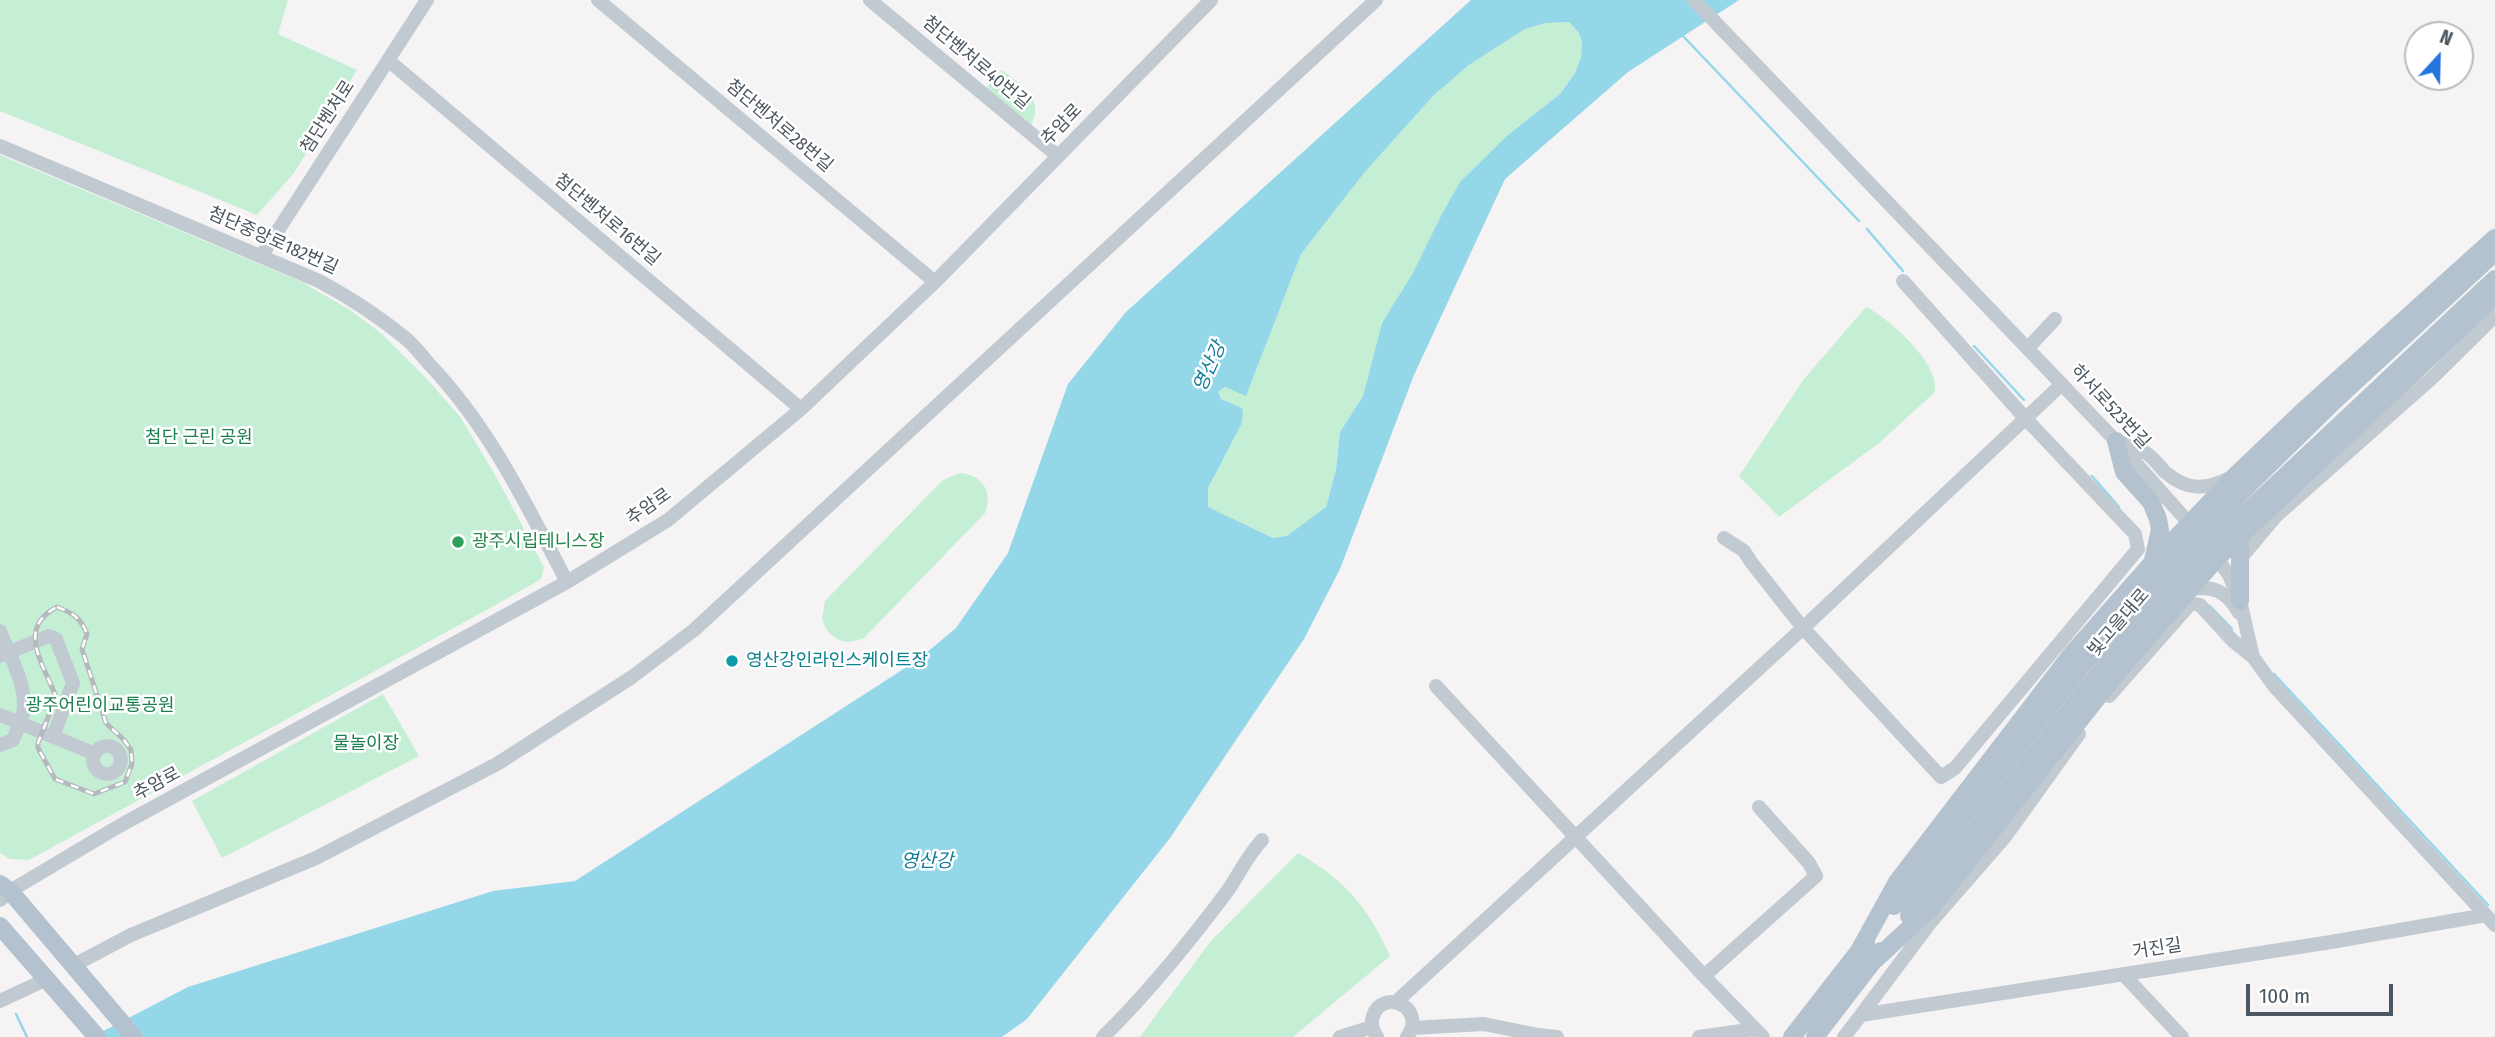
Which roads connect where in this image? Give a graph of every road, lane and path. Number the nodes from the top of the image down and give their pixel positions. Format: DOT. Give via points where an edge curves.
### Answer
graph roads {
  1 [pos="427,0"];
  2 [pos="598,0"];
  3 [pos="870,0"];
  4 [pos="1211,0"];
  5 [pos="1376,0"];
  6 [pos="1694,0"];
  7 [pos="388,60"];
  8 [pos="0,146"];
  9 [pos="1058,156"];
  10 [pos="2495,238"];
  11 [pos="2495,253"];
  12 [pos="262,255"];
  13 [pos="2495,279"];
  14 [pos="1902,281"];
  15 [pos="935,282"];
  16 [pos="2495,296"];
  17 [pos="2495,316"];
  18 [pos="2055,319"];
  19 [pos="2028,348"];
  20 [pos="2062,384"];
  21 [pos="800,409"];
  22 [pos="2026,419"];
  23 [pos="2116,441"];
  24 [pos="2236,475"];
  25 [pos="2190,523"];
  26 [pos="2232,524"];
  27 [pos="1724,538"];
  28 [pos="2217,558"];
  29 [pos="2239,559"];
  30 [pos="2153,562"];
  31 [pos="567,582"];
  32 [pos="2189,590"];
  33 [pos="2240,601"];
  34 [pos="1803,628"];
  35 [pos="2246,628"];
  36 [pos="0,631"];
  37 [pos="4,654"];
  38 [pos="2253,657"];
  39 [pos="1436,686"];
  40 [pos="0,715"];
  41 [pos="20,723"];
  42 [pos="53,737"];
  43 [pos="0,745"];
  44 [pos="93,753"];
  45 [pos="1759,807"];
  46 [pos="1576,837"];
  47 [pos="1262,840"];
  48 [pos="4,892"];
  49 [pos="2490,920"];
  50 [pos="0,926"];
  51 [pos="1868,955"];
  52 [pos="78,969"];
  53 [pos="2123,974"];
  54 [pos="1704,976"];
  55 [pos="47,979"];
  56 [pos="0,1001"];
  57 [pos="1396,1002"];
  58 [pos="1861,1015"];
  59 [pos="1375,1032"];
  60 [pos="1410,1033"];
  61 [pos="1759,1033"];
  62 [pos="97,1037"];
  63 [pos="134,1037"];
  64 [pos="1103,1037"];
  65 [pos="1340,1037"];
  66 [pos="1557,1037"];
  67 [pos="1699,1037"];
  68 [pos="1792,1037"];
  69 [pos="1815,1037"];
  70 [pos="1843,1037"];
  71 [pos="2182,1037"];
  1 -- 7 [label="street, 첨단벤처로"];
  2 -- 15 [label="street, 첨단벤처로28번길"];
  3 -- 9 [label="street, 첨단벤처로40번길"];
  4 -- 9 [label="street, 추암로"];
  5 -- 52 [label="street" via="694,630 632,677 497,764 328,852 131,936"];
  6 -- 19 [label="street, 하서로523번길"];
  7 -- 12 [label="street, 첨단벤처로"];
  7 -- 21 [label="street, 첨단벤처로16번길"];
  8 -- 12 [label="street, 첨단중앙로182번길"];
  9 -- 15 [label="street, 추암로"];
  10 -- 24 [label="main road"];
  11 -- 26 [label="main road, 빛고을대로" via="2330,405"];
  12 -- 31 [label="street, 첨단중앙로182번길" via="366,309 406,339 456,392 519,490"];
  13 -- 26 [label="main road, 빛고을대로"];
  14 -- 22 [label="street"];
  15 -- 21 [label="street, 추암로"];
  16 -- 26 [label="main road"];
  17 -- 29 [label="street" via="2276,516"];
  18 -- 19 [label="street"];
  19 -- 20 [label="street, 하서로523번길"];
  20 -- 22 [label="street"];
  20 -- 23 [label="street, 하서로523번길"];
  21 -- 31 [label="street, 추암로" via="668,520"];
  22 -- 34 [label="street"];
  22 -- 34 [label="street" via="2136,534 2138,548 1955,768 1941,776"];
  23 -- 24 [label="street" via="2148,454 2180,483 2196,489 2213,487"];
  23 -- 25 [label="street, 하서로523번길"];
  23 -- 30 [label="main road" via="2124,472 2151,502 2158,519"];
  24 -- 25 [label="main road"];
  25 -- 28 [label="street, 하서로523번길"];
  25 -- 30 [label="main road"];
  26 -- 28 [label="main road"];
  26 -- 29 [label="main road"];
  26 -- 51 [label="main road, 빛고을대로, bridge" via="2186,561 2087,659"];
  27 -- 34 [label="street" via="1744,551"];
  28 -- 32 [label="main road"];
  28 -- 33 [label="street, 하서로523번길"];
  29 -- 33 [label="main road"];
  30 -- 51 [label="main road" via="2071,655 1897,882"];
  31 -- 48 [label="street, 추암로"];
  32 -- 35 [label="street" via="2219,591 2235,606"];
  32 -- 51 [label="main road" via="2121,668 1931,908"];
  33 -- 35 [label="street, 하서로523번길"];
  34 -- 46 [label="street"];
  35 -- 38 [label="street, 하서로523번길"];
  36 -- 37 [label="street"];
  37 -- 41 [label="street" via="21,677 26,710"];
  37 -- 42 [label="street" via="49,636 56,639 73,682"];
  38 -- 49 [label="street" via="2274,686"];
  38 -- 58 [label="street" via="2200,605 2191,603 2093,715 2005,837 1930,923"];
  39 -- 46 [label="street"];
  40 -- 41 [label="street"];
  41 -- 42 [label="street"];
  41 -- 43 [label="street" via="13,740"];
  42 -- 44 [label="street"];
  45 -- 54 [label="street" via="1810,863 1816,876"];
  46 -- 54 [label="street"];
  46 -- 57 [label="street"];
  47 -- 64 [label="street" via="1199,929"];
  48 -- 52 [label="main road"];
  49 -- 53 [label="street, 거진길"];
  50 -- 55 [label="main road"];
  51 -- 68 [label="main road, 빛고을대로"];
  51 -- 69 [label="main road, 빛고을대로"];
  52 -- 63 [label="main road"];
  53 -- 58 [label="street, 거진길"];
  53 -- 71 [label="street"];
  54 -- 61 [label="street"];
  55 -- 56 [label="street"];
  55 -- 62 [label="main road"];
  57 -- 59 [label="street" via="1382,1004 1373,1014"];
  57 -- 60 [label="street" via="1411,1014"];
  58 -- 70 [label="street"];
  59 -- 65 [label="street"];
  60 -- 66 [label="street" via="1484,1024"];
  61 -- 67 [label="street"];
}
